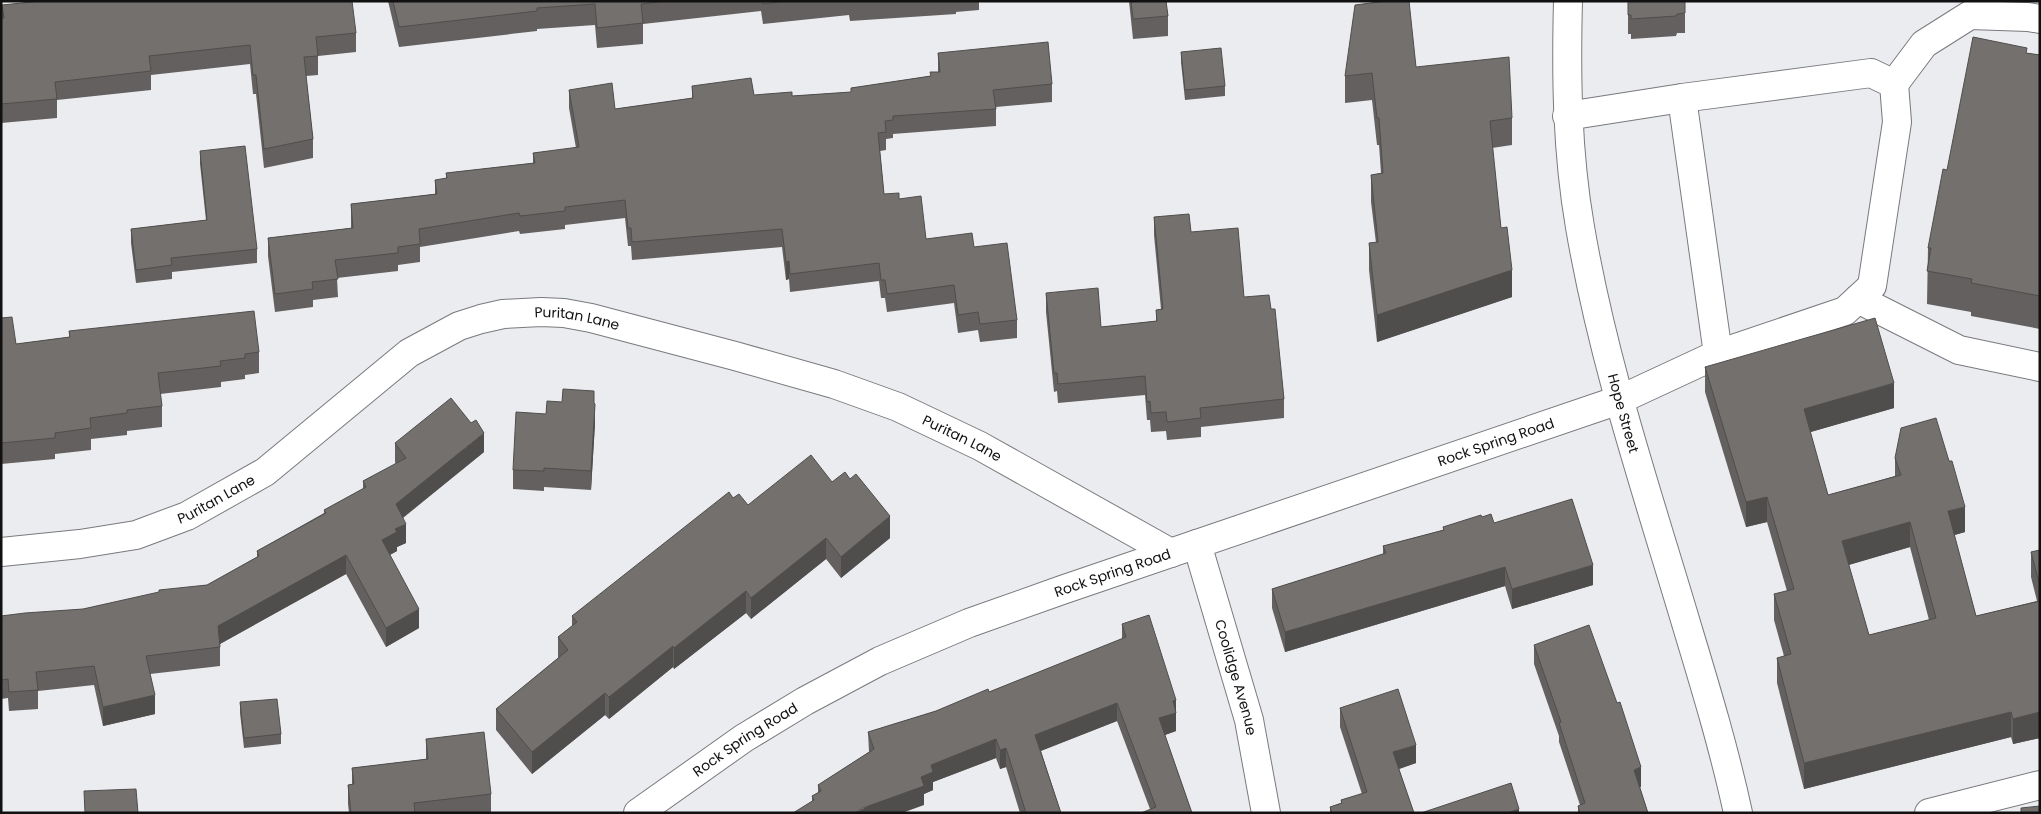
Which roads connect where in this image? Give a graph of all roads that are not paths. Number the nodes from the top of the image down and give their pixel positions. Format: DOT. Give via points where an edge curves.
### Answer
graph roads {
  1 [pos="1568,1"];
  2 [pos="2040,19"];
  3 [pos="1894,84"];
  4 [pos="1682,98"];
  5 [pos="1567,116"];
  6 [pos="1858,299"];
  7 [pos="1718,354"];
  8 [pos="2040,367"];
  9 [pos="1619,400"];
  10 [pos="1197,544"];
  11 [pos="1,552"];
  12 [pos="1170,554"];
  13 [pos="2040,785"];
  14 [pos="638,813"];
  15 [pos="1266,813"];
  16 [pos="1738,813"];
  17 [pos="1929,813"];
  1 -- 5 [label="street, Hope Street"];
  2 -- 3 [label="street" via="1970,15 1924,44"];
  3 -- 4 [label="street" via="1872,73"];
  3 -- 6 [label="street, Rock Spring Road" via="1897,122 1872,286"];
  4 -- 5 [label="street"];
  4 -- 7 [label="street"];
  5 -- 9 [label="street, Hope Street" via="1580,226"];
  6 -- 7 [label="street, Rock Spring Road" via="1845,311"];
  6 -- 8 [label="street" via="1959,350"];
  7 -- 9 [label="street, Rock Spring Road"];
  9 -- 10 [label="street, Rock Spring Road"];
  9 -- 16 [label="street, Hope Street" via="1715,718"];
  10 -- 12 [label="street, Rock Spring Road"];
  10 -- 15 [label="street, Coolidge Avenue" via="1249,720"];
  11 -- 12 [label="street, Puritan Lane" via="136,535 187,516 265,472 409,352 458,326 481,319 541,312 591,318 735,356 834,384 898,407 980,446"];
  12 -- 14 [label="street, Rock Spring Road" via="968,623 880,661 744,738"];
  13 -- 17 [label="street"];
}
